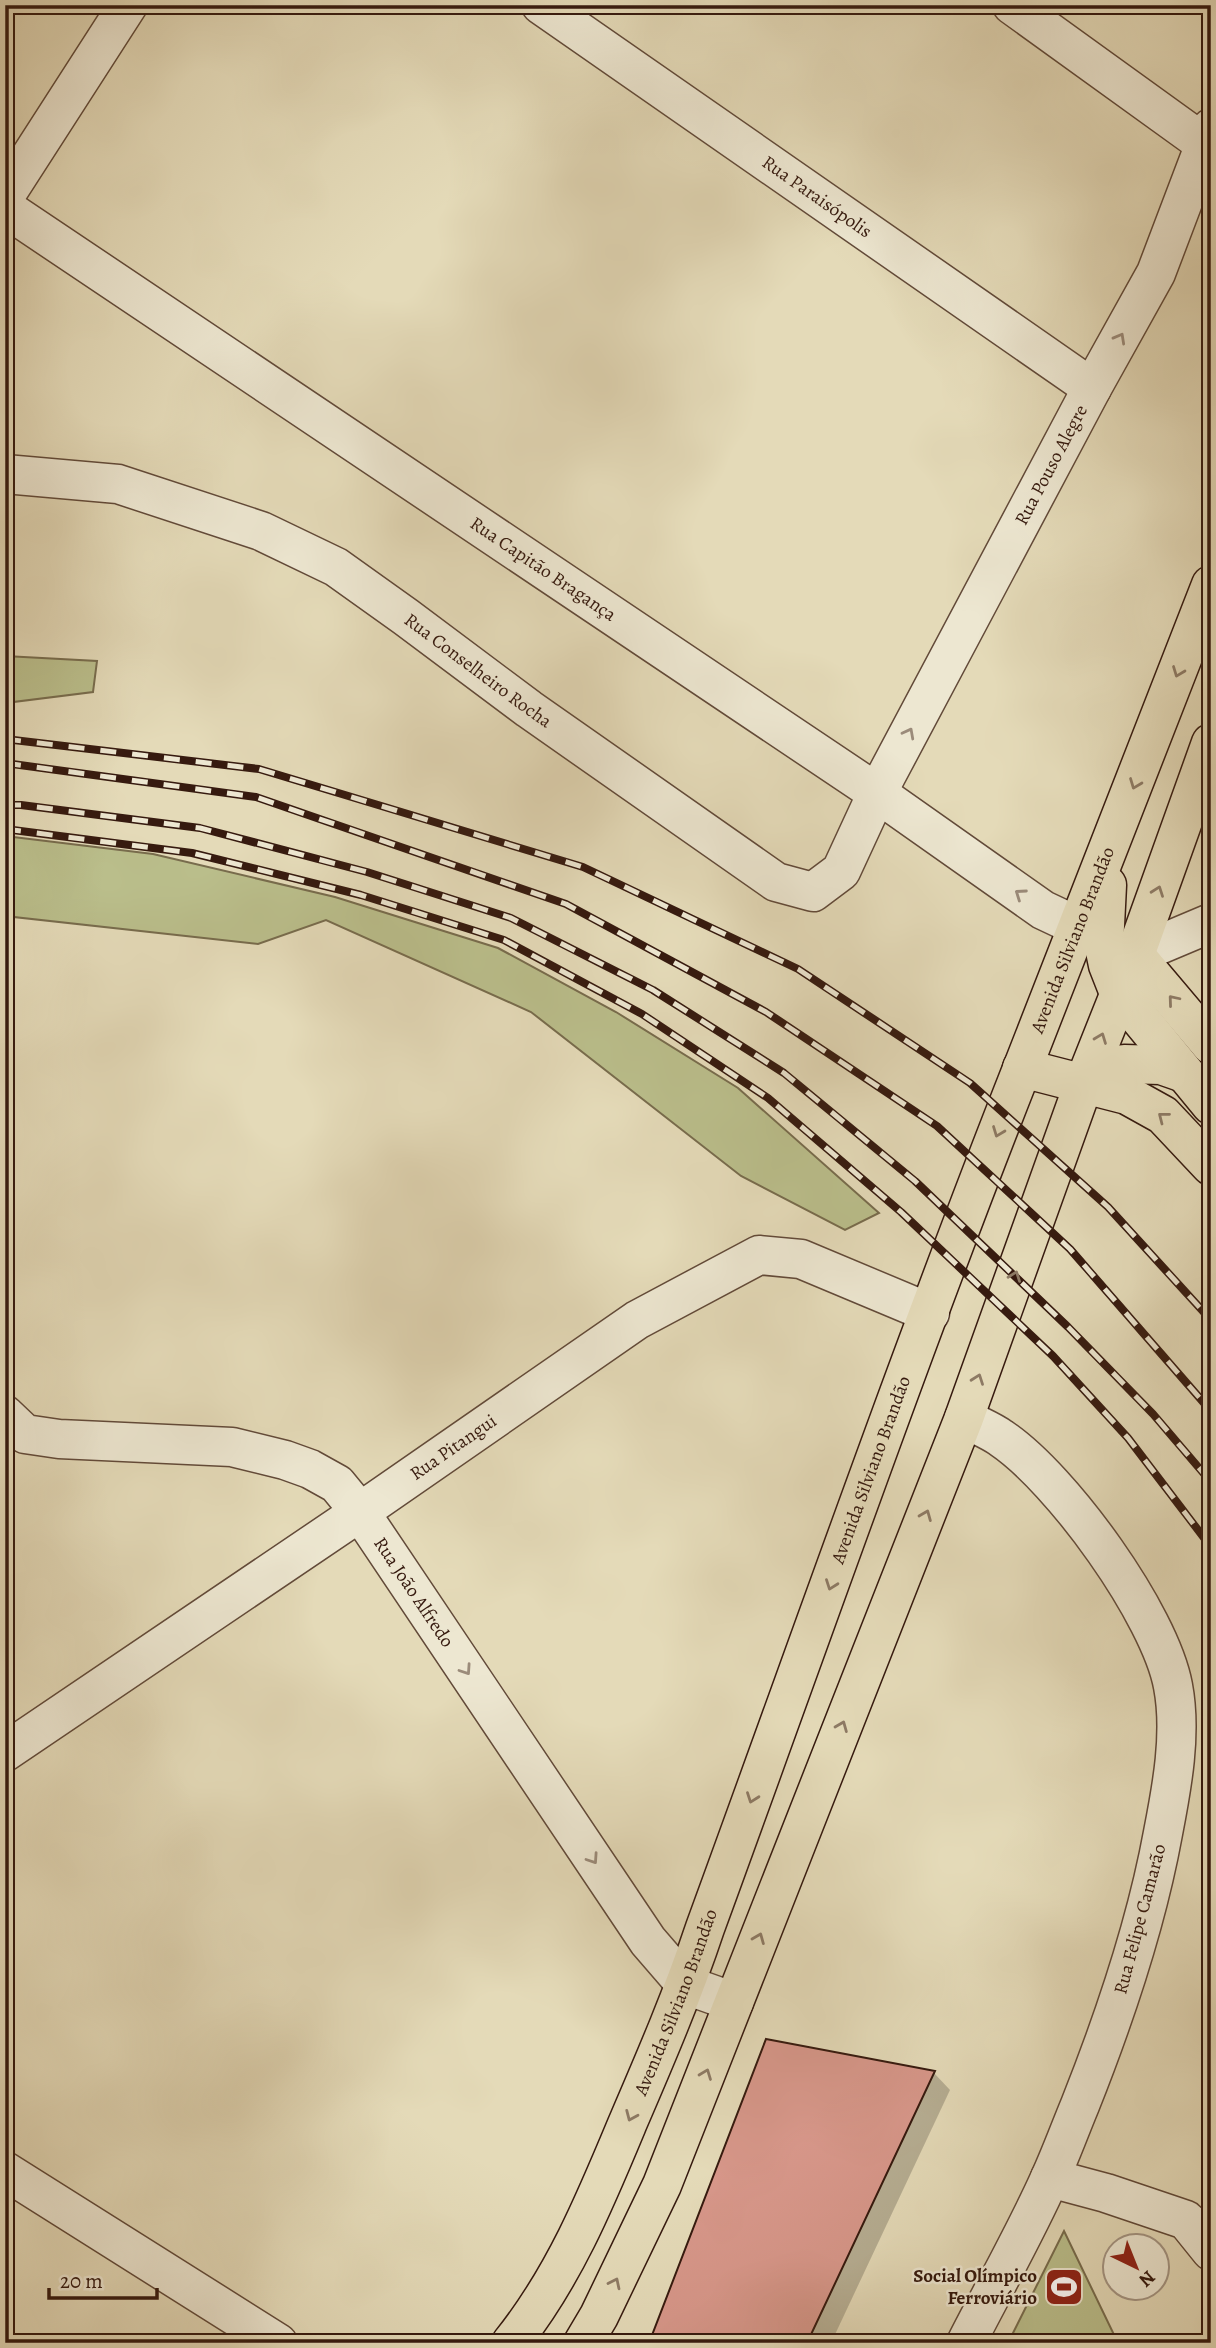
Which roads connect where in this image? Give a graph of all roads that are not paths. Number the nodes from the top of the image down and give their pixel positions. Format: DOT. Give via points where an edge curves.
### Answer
graph roads {
  1 [pos="128,5"];
  2 [pos="541,5"];
  3 [pos="1012,5"];
  4 [pos="1208,136"];
  5 [pos="5,196"];
  6 [pos="5,208"];
  7 [pos="1092,388"];
  8 [pos="5,474"];
  9 [pos="1211,585"];
  10 [pos="1211,743"];
  11 [pos="877,793"];
  12 [pos="1106,859"];
  13 [pos="1211,923"];
  14 [pos="1079,927"];
  15 [pos="1135,955"];
  16 [pos="1119,993"];
  17 [pos="1211,1045"];
  18 [pos="1022,1068"];
  19 [pos="1184,1073"];
  20 [pos="1084,1083"];
  21 [pos="1211,1105"];
  22 [pos="1211,1166"];
  23 [pos="930,1313"];
  24 [pos="964,1418"];
  25 [pos="12,1434"];
  26 [pos="360,1512"];
  27 [pos="5,1752"];
  28 [pos="686,1985"];
  29 [pos="734,2001"];
  30 [pos="5,2171"];
  31 [pos="1051,2178"];
  32 [pos="1211,2251"];
  33 [pos="278,2343"];
  34 [pos="511,2343"];
  35 [pos="583,2343"];
  36 [pos="966,2343"];
  1 -- 5 [label="street"];
  2 -- 7 [label="street, Rua Paraisópolis"];
  3 -- 4 [label="street"];
  7 -- 4 [label="street, Rua Pouso Alegre, one-way" via="1156,273"];
  6 -- 11 [label="street, Rua Capitão Bragança"];
  11 -- 7 [label="street, Rua Pouso Alegre, one-way"];
  8 -- 11 [label="street, Rua Conselheiro Rocha" via="118,484 261,531 337,567 776,882 813,892 841,871"];
  9 -- 12 [label="main road, Avenida Silviano Brandão, one-way"];
  15 -- 10 [label="main road, one-way"];
  14 -- 11 [label="street, Rua Capitão Bragança, one-way" via="1043,910"];
  12 -- 14 [label="main road, Avenida Silviano Brandão"];
  12 -- 16 [label="main road" via="1104,946"];
  13 -- 15 [label="street"];
  14 -- 18 [label="main road, Avenida Silviano Brandão"];
  15 -- 16 [label="main road"];
  17 -- 15 [label="main road, one-way"];
  16 -- 19 [label="main road"];
  20 -- 16 [label="main road, one-way"];
  18 -- 20 [label="main road"];
  18 -- 23 [label="main road, Avenida Silviano Brandão, one-way"];
  19 -- 20 [label="main road" via="1161,1065 1124,1063"];
  19 -- 21 [label="main road"];
  22 -- 20 [label="main road, one-way" via="1163,1115 1128,1095"];
  24 -- 20 [label="main road, one-way"];
  23 -- 26 [label="street, Rua Pitangui" via="801,1259 758,1255 637,1320"];
  23 -- 28 [label="main road, Avenida Silviano Brandão, one-way"];
  29 -- 24 [label="main road, one-way"];
  24 -- 31 [label="street, Rua Felipe Camarão" via="1002,1438 1075,1511 1160,1641 1173,1686 1176,1725 1170,1797 1153,1884 1107,2036"];
  25 -- 26 [label="street, Rua João Alfredo" via="232,1447 310,1469 337,1484"];
  26 -- 27 [label="street, Rua Pitangui"];
  26 -- 28 [label="street, Rua João Alfredo, one-way" via="648,1941"];
  28 -- 29 [label="street"];
  28 -- 34 [label="main road, Avenida Silviano Brandão, one-way" via="591,2210 563,2266"];
  35 -- 29 [label="main road, one-way" via="662,2185"];
  30 -- 33 [label="street"];
  31 -- 32 [label="street" via="1186,2220"];
  31 -- 36 [label="street, Rua Felipe Camarão"];
}
